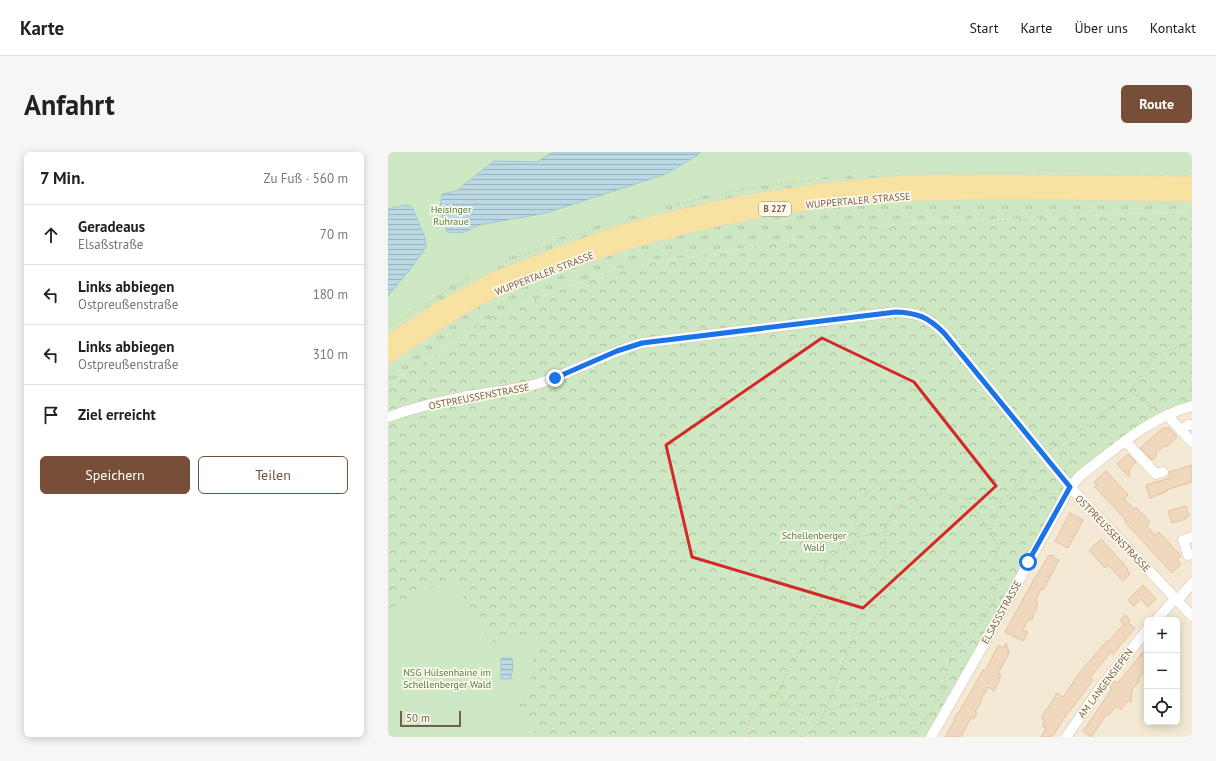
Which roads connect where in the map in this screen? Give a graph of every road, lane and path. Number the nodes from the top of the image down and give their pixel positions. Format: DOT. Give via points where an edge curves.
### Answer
graph roads {
  1 [pos="1192,183"];
  2 [pos="1192,195"];
  3 [pos="388,342"];
  4 [pos="1192,342"];
  5 [pos="388,357"];
  6 [pos="1130,391"];
  7 [pos="1192,406"];
  8 [pos="1167,415"];
  9 [pos="388,417"];
  10 [pos="1192,425"];
  11 [pos="1181,430"];
  12 [pos="1126,442"];
  13 [pos="1192,442"];
  14 [pos="1043,454"];
  15 [pos="1163,472"];
  16 [pos="1014,491"];
  17 [pos="1067,492"];
  18 [pos="928,494"];
  19 [pos="967,498"];
  20 [pos="1002,500"];
  21 [pos="990,531"];
  22 [pos="886,534"];
  23 [pos="858,536"];
  24 [pos="1192,536"];
  25 [pos="1192,554"];
  26 [pos="1192,584"];
  27 [pos="1177,599"];
  28 [pos="1192,616"];
  29 [pos="1159,617"];
  30 [pos="1144,634"];
  31 [pos="778,692"];
  32 [pos="824,712"];
  33 [pos="926,718"];
  34 [pos="750,737"];
  35 [pos="801,737"];
  36 [pos="914,737"];
  37 [pos="931,737"];
  38 [pos="1066,737"];
  1 -- 3 [label="main road, WUPPERTALER STRASSE / B 227" via="905,182 828,189 743,202 623,231 494,278 430,314"];
  2 -- 5 [label="main road, WUPPERTALER STRASSE / B 227" via="969,193 884,196 793,206 705,222 614,246 530,276 462,309"];
  4 -- 6 [label="path" via="1157,354"];
  6 -- 8 [label="path" via="1160,413"];
  6 -- 14 [label="path" via="1088,424"];
  7 -- 8 [label="street, ELSASSSTRASSE"];
  8 -- 11 [label="street"];
  8 -- 12 [label="street, ELSASSSTRASSE"];
  9 -- 14 [label="street, OSTPREUSSENSTRASSE" via="465,397 535,384 642,343 896,312 924,317 944,333"];
  10 -- 11 [label="street"];
  11 -- 13 [label="street"];
  12 -- 15 [label="street" via="1156,474"];
  12 -- 17 [label="street, ELSASSSTRASSE" via="1085,472"];
  14 -- 16 [label="path" via="1026,471"];
  14 -- 17 [label="street, OSTPREUSSENSTRASSE"];
  16 -- 17 [label="path"];
  16 -- 20 [label="path"];
  17 -- 27 [label="street, OSTPREUSSENSTRASSE"];
  17 -- 37 [label="street, ELSASSSTRASSE"];
  18 -- 19 [label="path"];
  18 -- 22 [label="path" via="910,497 893,512 886,525"];
  18 -- 23 [label="path" via="911,482 898,480 881,483 862,498 857,509 855,520"];
  19 -- 20 [label="path" via="984,496"];
  19 -- 21 [label="path"];
  20 -- 21 [label="path"];
  21 -- 33 [label="path" via="998,547 995,559 1002,576 995,588 994,601 972,635 950,652 940,698"];
  22 -- 23 [label="path"];
  22 -- 32 [label="path" via="882,559 860,594 852,642"];
  23 -- 31 [label="path" via="855,544 830,557 824,567 836,590 814,618 805,643"];
  24 -- 25 [label="street" via="1184,540 1188,555"];
  26 -- 27 [label="street"];
  27 -- 28 [label="street, OSTPREUSSENSTRASSE"];
  27 -- 29 [label="street"];
  30 -- 38 [label="street, AM LANGENSIEPEN" via="1100,688"];
  31 -- 32 [label="path" via="786,704 807,715"];
  31 -- 34 [label="path" via="752,717 748,726"];
  32 -- 33 [label="path" via="903,694 914,712"];
  32 -- 35 [label="path" via="816,726"];
  33 -- 36 [label="path"];
}
